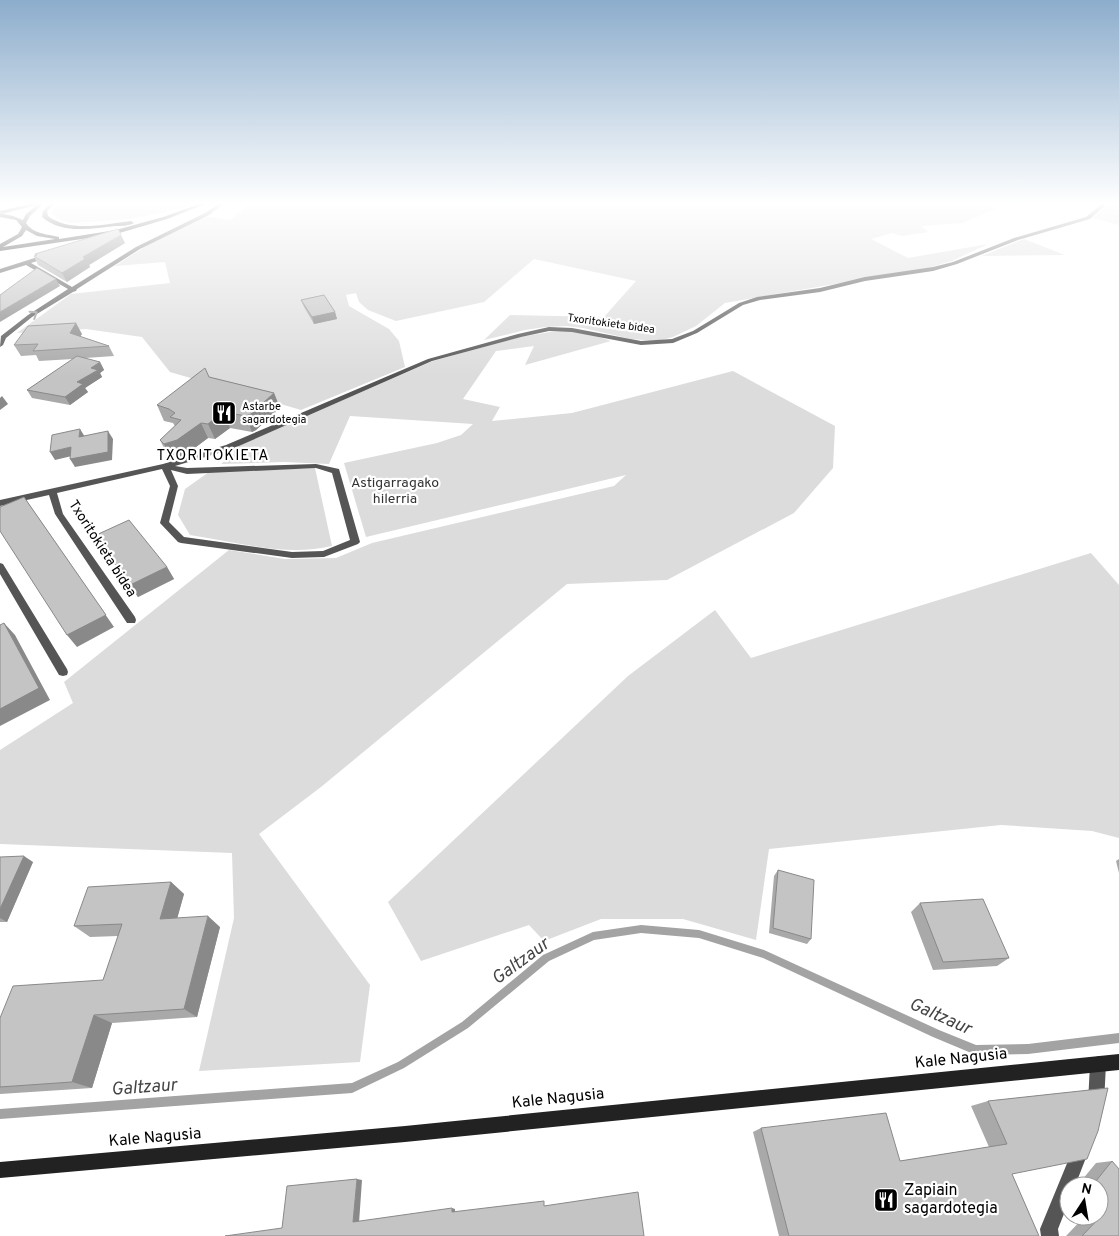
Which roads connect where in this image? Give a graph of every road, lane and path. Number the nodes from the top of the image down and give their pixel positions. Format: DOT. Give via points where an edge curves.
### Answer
graph roads {
  1 [pos="31,261"];
  2 [pos="119,261"];
  3 [pos="961,261"];
  4 [pos="27,262"];
  5 [pos="0,271"];
  6 [pos="74,290"];
  7 [pos="0,346"];
  8 [pos="165,466"];
  9 [pos="52,491"];
  10 [pos="0,503"];
  11 [pos="0,566"];
  12 [pos="131,620"];
  13 [pos="63,672"];
  14 [pos="1119,1062"];
  15 [pos="1098,1064"];
  16 [pos="0,1170"];
  17 [pos="1050,1236"];
  1 -- 4 [label="street"];
  2 -- 6 [label="street"];
  3 -- 8 [label="street, Txoritokieta bidea" via="933,270 759,298 741,304 695,332 657,344 572,330 520,335 430,360 229,446"];
  4 -- 5 [label="street"];
  4 -- 6 [label="street"];
  7 -- 6 [label="street, one-way" via="3,337 30,316"];
  8 -- 8 [label="street" via="187,471 316,466 336,471 355,542 324,554 292,555 181,540 164,523 174,486"];
  8 -- 9 [label="street, Txoritokieta bidea"];
  9 -- 10 [label="street, Txoritokieta bidea"];
  9 -- 12 [label="street, Txoritokieta bidea" via="60,514"];
  11 -- 13 [label="street"];
  14 -- 15 [label="main road, Kale Nagusia"];
  15 -- 16 [label="main road, Kale Nagusia" via="405,1134"];
  15 -- 17 [label="street" via="1096,1113 1049,1228"];
}
